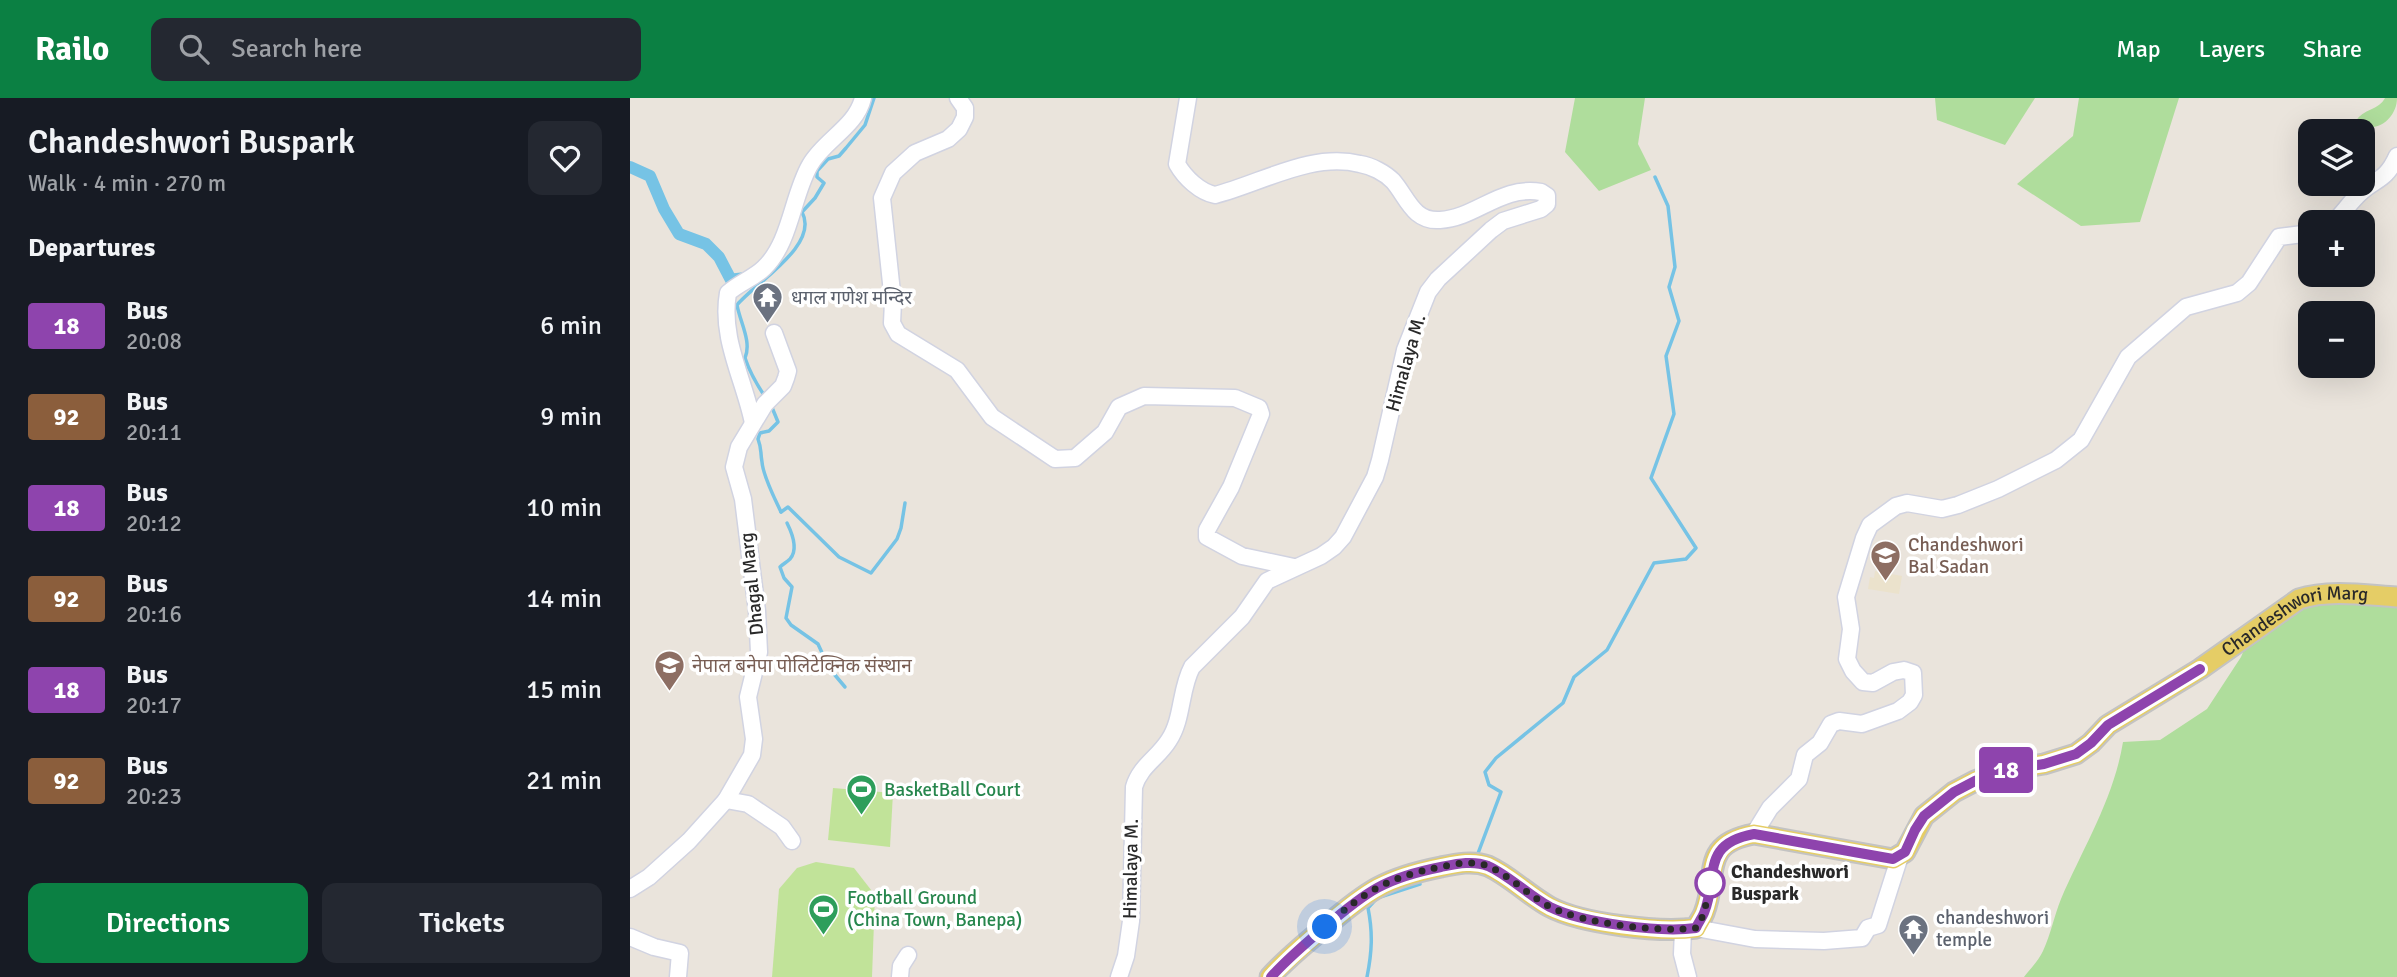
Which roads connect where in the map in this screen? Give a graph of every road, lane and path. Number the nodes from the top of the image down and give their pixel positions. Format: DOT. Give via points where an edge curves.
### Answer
graph roads {
  1 [pos="863,98"];
  2 [pos="958,98"];
  3 [pos="1188,98"];
  4 [pos="2397,156"];
  5 [pos="2347,210"];
  6 [pos="2298,235"];
  7 [pos="774,333"];
  8 [pos="753,423"];
  9 [pos="1294,567"];
  10 [pos="2397,597"];
  11 [pos="726,800"];
  12 [pos="1754,834"];
  13 [pos="792,841"];
  14 [pos="1900,856"];
  15 [pos="630,889"];
  16 [pos="1689,929"];
  17 [pos="630,937"];
  18 [pos="908,955"];
  19 [pos="678,977"];
  20 [pos="900,977"];
  21 [pos="1119,977"];
  22 [pos="1270,977"];
  23 [pos="1688,977"];
  1 -- 8 [label="street" via="843,130 809,166 780,243 764,268 728,293 724,313 729,344"];
  2 -- 9 [label="street" via="965,108 958,129 948,139 915,153 892,173 882,198 892,323 898,334 957,370 992,417 1055,459 1075,458 1105,432 1119,407 1144,396 1235,398 1259,408 1261,414 1207,537 1242,556"];
  3 -- 9 [label="street, Himalaya M." via="1177,164 1207,194 1337,161 1379,171 1391,179 1418,215 1429,219 1452,218 1516,192 1532,190 1547,196 1541,209 1503,221 1491,230 1428,292 1405,350 1380,460 1357,513 1334,547"];
  4 -- 5 [label="street" via="2389,172 2356,196"];
  6 -- 12 [label="street" via="2279,237 2249,283 2237,293 2186,307 2128,357 2081,440 2056,460 1958,505 1942,509 1907,503 1870,525 1846,597 1851,629 1847,659 1863,682 1904,670 1913,673 1914,695 1883,717 1862,724 1831,724 1820,743 1805,755 1799,779 1770,808"];
  7 -- 8 [label="street, Dhagal Marg" via="788,371 783,386"];
  8 -- 11 [label="street, Dhagal Marg" via="734,467 743,499 757,611 759,652 748,697 754,739 752,755"];
  9 -- 21 [label="street, Himalaya M." via="1267,581 1242,617 1192,667 1171,737 1137,776 1132,803 1131,921"];
  10 -- 14 [label="main road, Chandeshwori Marg" via="2349,594 2299,599 2200,669 2108,725 2076,754 2000,771 1954,792 1924,816"];
  11 -- 13 [label="street" via="748,804 782,827"];
  11 -- 15 [label="street, Dhagal Marg" via="689,841"];
  12 -- 14 [label="main road" via="1883,859"];
  12 -- 16 [label="main road" via="1735,839 1717,854 1704,914"];
  14 -- 16 [label="street" via="1878,925 1868,928 1862,939 1755,939"];
  16 -- 22 [label="main road" via="1659,930 1581,919 1551,907 1486,865 1461,863 1411,873 1374,888 1294,951"];
  16 -- 23 [label="street" via="1682,954"];
  17 -- 19 [label="street" via="680,953"];
  18 -- 20 [label="street"];
}
